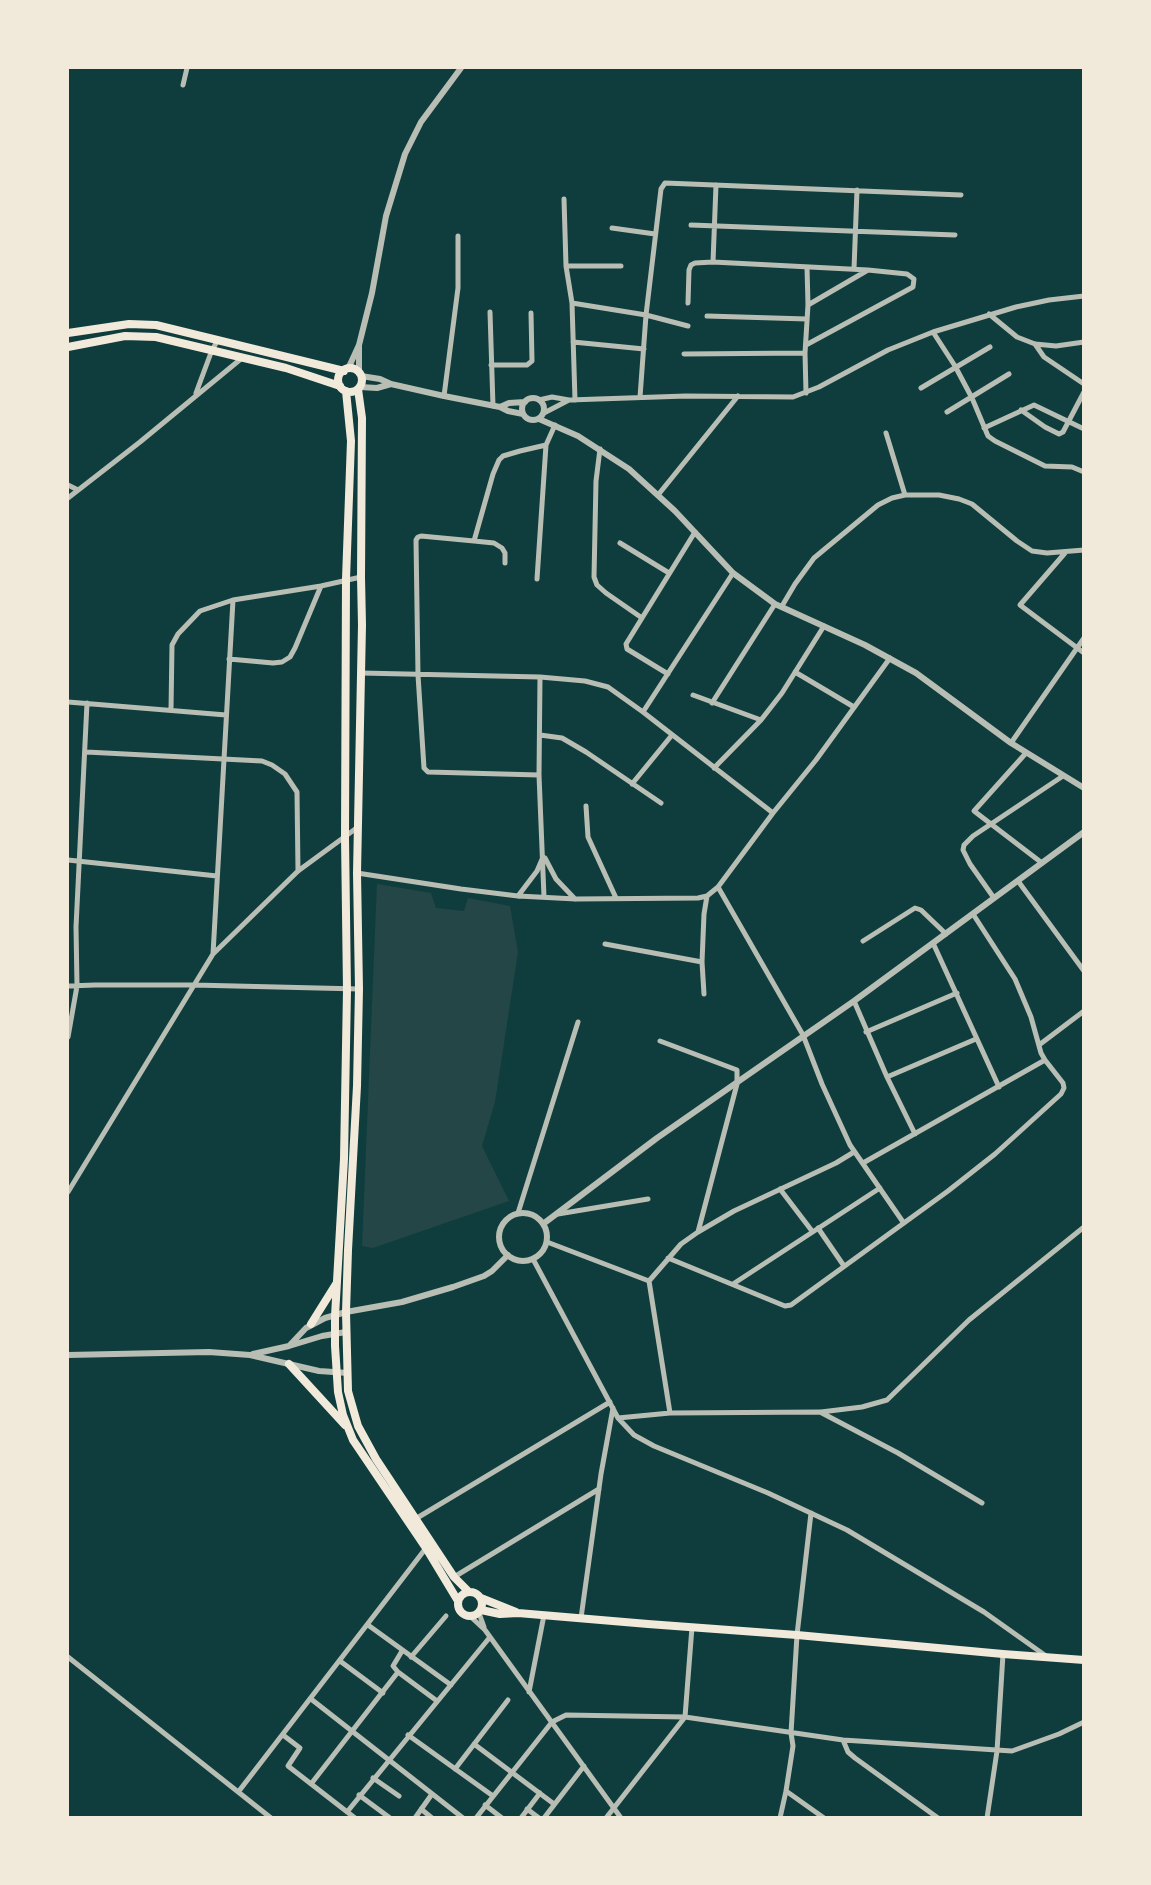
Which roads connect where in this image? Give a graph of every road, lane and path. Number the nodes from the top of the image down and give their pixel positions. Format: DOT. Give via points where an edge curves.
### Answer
graph roads {
  1 [pos="187,68"];
  2 [pos="461,68"];
  3 [pos="183,85"];
  4 [pos="716,185"];
  5 [pos="857,190"];
  6 [pos="961,195"];
  7 [pos="564,198"];
  8 [pos="691,225"];
  9 [pos="715,226"];
  10 [pos="612,228"];
  11 [pos="856,231"];
  12 [pos="656,234"];
  13 [pos="956,235"];
  14 [pos="458,236"];
  15 [pos="712,262"];
  16 [pos="566,266"];
  17 [pos="621,266"];
  18 [pos="807,267"];
  19 [pos="854,269"];
  20 [pos="868,270"];
  21 [pos="1084,296"];
  22 [pos="572,303"];
  23 [pos="688,303"];
  24 [pos="808,305"];
  25 [pos="490,312"];
  26 [pos="530,313"];
  27 [pos="989,314"];
  28 [pos="646,315"];
  29 [pos="707,316"];
  30 [pos="806,319"];
  31 [pos="688,326"];
  32 [pos="932,332"];
  33 [pos="68,333"];
  34 [pos="218,340"];
  35 [pos="573,342"];
  36 [pos="1084,342"];
  37 [pos="1035,344"];
  38 [pos="359,345"];
  39 [pos="806,345"];
  40 [pos="68,347"];
  41 [pos="990,347"];
  42 [pos="644,349"];
  43 [pos="212,350"];
  44 [pos="805,353"];
  45 [pos="684,354"];
  46 [pos="243,357"];
  47 [pos="491,365"];
  48 [pos="955,366"];
  49 [pos="346,370"];
  50 [pos="360,374"];
  51 [pos="1009,374"];
  52 [pos="392,384"];
  53 [pos="1084,384"];
  54 [pos="359,388"];
  55 [pos="921,388"];
  56 [pos="343,389"];
  57 [pos="1084,392"];
  58 [pos="806,393"];
  59 [pos="196,394"];
  60 [pos="444,396"];
  61 [pos="738,396"];
  62 [pos="640,397"];
  63 [pos="972,398"];
  64 [pos="539,400"];
  65 [pos="572,400"];
  66 [pos="525,402"];
  67 [pos="493,406"];
  68 [pos="500,407"];
  69 [pos="1021,410"];
  70 [pos="947,412"];
  71 [pos="544,413"];
  72 [pos="523,414"];
  73 [pos="539,419"];
  74 [pos="1068,422"];
  75 [pos="555,425"];
  76 [pos="984,428"];
  77 [pos="1084,429"];
  78 [pos="886,433"];
  79 [pos="546,445"];
  80 [pos="600,449"];
  81 [pos="1084,472"];
  82 [pos="68,485"];
  83 [pos="78,490"];
  84 [pos="658,494"];
  85 [pos="905,494"];
  86 [pos="68,498"];
  87 [pos="695,532"];
  88 [pos="474,541"];
  89 [pos="620,543"];
  90 [pos="1084,550"];
  91 [pos="1065,552"];
  92 [pos="505,563"];
  93 [pos="669,573"];
  94 [pos="733,573"];
  95 [pos="361,577"];
  96 [pos="346,579"];
  97 [pos="537,579"];
  98 [pos="322,586"];
  99 [pos="233,600"];
  100 [pos="775,604"];
  101 [pos="782,606"];
  102 [pos="642,618"];
  103 [pos="824,626"];
  104 [pos="1084,638"];
  105 [pos="1076,647"];
  106 [pos="1084,653"];
  107 [pos="890,658"];
  108 [pos="229,659"];
  109 [pos="796,672"];
  110 [pos="361,673"];
  111 [pos="668,674"];
  112 [pos="418,675"];
  113 [pos="540,677"];
  114 [pos="694,695"];
  115 [pos="68,702"];
  116 [pos="88,703"];
  117 [pos="712,703"];
  118 [pos="854,708"];
  119 [pos="171,710"];
  120 [pos="643,712"];
  121 [pos="226,715"];
  122 [pos="761,720"];
  123 [pos="540,735"];
  124 [pos="672,735"];
  125 [pos="1011,743"];
  126 [pos="86,752"];
  127 [pos="1026,753"];
  128 [pos="224,759"];
  129 [pos="714,768"];
  130 [pos="539,774"];
  131 [pos="1063,776"];
  132 [pos="632,784"];
  133 [pos="1084,788"];
  134 [pos="661,803"];
  135 [pos="586,806"];
  136 [pos="773,813"];
  137 [pos="991,824"];
  138 [pos="358,827"];
  139 [pos="1084,832"];
  140 [pos="345,837"];
  141 [pos="544,854"];
  142 [pos="68,860"];
  143 [pos="80,861"];
  144 [pos="1042,863"];
  145 [pos="298,871"];
  146 [pos="357,872"];
  147 [pos="217,876"];
  148 [pos="1018,881"];
  149 [pos="718,887"];
  150 [pos="518,896"];
  151 [pos="707,896"];
  152 [pos="544,897"];
  153 [pos="616,898"];
  154 [pos="994,898"];
  155 [pos="576,899"];
  156 [pos="973,914"];
  157 [pos="946,934"];
  158 [pos="862,942"];
  159 [pos="933,943"];
  160 [pos="605,944"];
  161 [pos="213,954"];
  162 [pos="702,962"];
  163 [pos="1084,971"];
  164 [pos="68,986"];
  165 [pos="77,986"];
  166 [pos="194,986"];
  167 [pos="359,989"];
  168 [pos="347,990"];
  169 [pos="957,993"];
  170 [pos="704,994"];
  171 [pos="854,1001"];
  172 [pos="1084,1011"];
  173 [pos="578,1022"];
  174 [pos="866,1032"];
  175 [pos="803,1035"];
  176 [pos="68,1037"];
  177 [pos="976,1039"];
  178 [pos="660,1040"];
  179 [pos="1039,1045"];
  180 [pos="1045,1060"];
  181 [pos="887,1077"];
  182 [pos="737,1084"];
  183 [pos="999,1087"];
  184 [pos="915,1134"];
  185 [pos="854,1152"];
  186 [pos="863,1163"];
  187 [pos="880,1188"];
  188 [pos="780,1189"];
  189 [pos="68,1192"];
  190 [pos="648,1199"];
  191 [pos="518,1213"];
  192 [pos="557,1214"];
  193 [pos="903,1222"];
  194 [pos="543,1224"];
  195 [pos="1084,1227"];
  196 [pos="815,1230"];
  197 [pos="698,1232"];
  198 [pos="546,1242"];
  199 [pos="508,1255"];
  200 [pos="668,1258"];
  201 [pos="533,1259"];
  202 [pos="844,1266"];
  203 [pos="649,1281"];
  204 [pos="337,1282"];
  205 [pos="733,1284"];
  206 [pos="346,1312"];
  207 [pos="335,1316"];
  208 [pos="311,1324"];
  209 [pos="346,1332"];
  210 [pos="335,1333"];
  211 [pos="289,1346"];
  212 [pos="68,1355"];
  213 [pos="250,1355"];
  214 [pos="289,1364"];
  215 [pos="337,1373"];
  216 [pos="348,1374"];
  217 [pos="612,1405"];
  218 [pos="820,1412"];
  219 [pos="670,1413"];
  220 [pos="618,1418"];
  221 [pos="346,1427"];
  222 [pos="598,1490"];
  223 [pos="982,1503"];
  224 [pos="811,1512"];
  225 [pos="417,1518"];
  226 [pos="426,1548"];
  227 [pos="454,1576"];
  228 [pos="468,1592"];
  229 [pos="481,1598"];
  230 [pos="458,1601"];
  231 [pos="477,1613"];
  232 [pos="518,1613"];
  233 [pos="544,1615"];
  234 [pos="446,1616"];
  235 [pos="581,1618"];
  236 [pos="368,1625"];
  237 [pos="692,1627"];
  238 [pos="797,1635"];
  239 [pos="490,1637"];
  240 [pos="402,1651"];
  241 [pos="1003,1654"];
  242 [pos="1046,1656"];
  243 [pos="68,1657"];
  244 [pos="411,1657"];
  245 [pos="1084,1660"];
  246 [pos="340,1661"];
  247 [pos="398,1672"];
  248 [pos="451,1685"];
  249 [pos="529,1692"];
  250 [pos="383,1693"];
  251 [pos="311,1700"];
  252 [pos="508,1700"];
  253 [pos="437,1701"];
  254 [pos="685,1717"];
  255 [pos="552,1722"];
  256 [pos="1084,1722"];
  257 [pos="352,1732"];
  258 [pos="791,1733"];
  259 [pos="283,1735"];
  260 [pos="408,1735"];
  261 [pos="843,1740"];
  262 [pos="474,1744"];
  263 [pos="997,1751"];
  264 [pos="388,1760"];
  265 [pos="584,1766"];
  266 [pos="455,1769"];
  267 [pos="512,1773"];
  268 [pos="373,1778"];
  269 [pos="311,1784"];
  270 [pos="239,1791"];
  271 [pos="786,1791"];
  272 [pos="540,1793"];
  273 [pos="432,1794"];
  274 [pos="359,1795"];
  275 [pos="399,1796"];
  276 [pos="493,1796"];
  277 [pos="554,1804"];
  278 [pos="485,1805"];
  279 [pos="614,1808"];
  280 [pos="421,1809"];
  281 [pos="528,1809"];
  282 [pos="347,1812"];
  283 [pos="271,1818"];
  284 [pos="354,1818"];
  285 [pos="390,1818"];
  286 [pos="415,1818"];
  287 [pos="432,1818"];
  288 [pos="463,1818"];
  289 [pos="476,1818"];
  290 [pos="502,1818"];
  291 [pos="521,1818"];
  292 [pos="539,1818"];
  293 [pos="544,1818"];
  294 [pos="606,1818"];
  295 [pos="621,1818"];
  296 [pos="780,1818"];
  297 [pos="824,1818"];
  298 [pos="938,1818"];
  299 [pos="986,1818"];
  1 -- 3 [label="street"];
  2 -- 38 [label="street" via="421,122 405,154 386,216"];
  4 -- 5 [label="street"];
  4 -- 9 [label="street"];
  4 -- 12 [label="street" via="663,185"];
  5 -- 6 [label="street"];
  5 -- 11 [label="street"];
  7 -- 16 [label="street"];
  8 -- 9 [label="street"];
  9 -- 11 [label="street"];
  9 -- 15 [label="street"];
  10 -- 12 [label="street"];
  11 -- 13 [label="street"];
  11 -- 19 [label="street"];
  12 -- 28 [label="street"];
  14 -- 60 [label="street" via="459,282"];
  15 -- 18 [label="street"];
  15 -- 23 [label="street" via="691,265"];
  16 -- 17 [label="street"];
  16 -- 22 [label="street"];
  18 -- 19 [label="street"];
  18 -- 24 [label="street"];
  19 -- 20 [label="street"];
  20 -- 24 [label="street"];
  20 -- 39 [label="street" via="911,276 915,281 913,287"];
  21 -- 27 [label="street" via="1049,300"];
  22 -- 28 [label="street"];
  22 -- 35 [label="street"];
  24 -- 30 [label="street"];
  25 -- 47 [label="street"];
  26 -- 47 [label="street" via="532,361 527,365"];
  27 -- 32 [label="street"];
  27 -- 37 [label="street" via="1017,337"];
  28 -- 31 [label="street"];
  28 -- 42 [label="street"];
  29 -- 30 [label="street"];
  30 -- 39 [label="street"];
  32 -- 48 [label="street"];
  32 -- 58 [label="street" via="888,350"];
  33 -- 34 [label="main road" via="139,324"];
  34 -- 43 [label="street"];
  34 -- 49 [label="main road"];
  35 -- 42 [label="street"];
  35 -- 65 [label="street"];
  36 -- 37 [label="street" via="1056,346"];
  37 -- 53 [label="street" via="1044,357"];
  38 -- 49 [label="street"];
  38 -- 50 [label="street"];
  39 -- 44 [label="street"];
  40 -- 43 [label="main road" via="137,335"];
  41 -- 48 [label="street"];
  42 -- 62 [label="street"];
  43 -- 46 [label="main road"];
  43 -- 59 [label="street"];
  44 -- 45 [label="street"];
  44 -- 58 [label="street"];
  46 -- 56 [label="main road" via="286,368"];
  46 -- 59 [label="street"];
  47 -- 67 [label="street"];
  48 -- 55 [label="street"];
  48 -- 63 [label="street"];
  49 -- 50 [label="main road" via="352,369"];
  49 -- 56 [label="main road" via="339,378"];
  50 -- 52 [label="street"];
  50 -- 54 [label="main road"];
  51 -- 63 [label="street"];
  52 -- 54 [label="street"];
  52 -- 60 [label="street"];
  54 -- 56 [label="main road" via="350,392"];
  54 -- 95 [label="main road" via="362,418"];
  56 -- 96 [label="main road" via="351,441"];
  57 -- 74 [label="street"];
  58 -- 61 [label="street" via="793,397"];
  59 -- 83 [label="street"];
  60 -- 67 [label="street"];
  61 -- 62 [label="street"];
  61 -- 84 [label="street"];
  62 -- 65 [label="street"];
  63 -- 70 [label="street"];
  63 -- 76 [label="street"];
  64 -- 65 [label="street" via="552,397"];
  64 -- 66 [label="street" via="532,398"];
  64 -- 71 [label="street" via="544,406"];
  65 -- 71 [label="street"];
  66 -- 68 [label="street"];
  66 -- 72 [label="street"];
  67 -- 68 [label="street"];
  68 -- 72 [label="street"];
  69 -- 74 [label="street" via="1034,405"];
  69 -- 74 [label="street" via="1055,433 1063,432"];
  69 -- 76 [label="street"];
  71 -- 73 [label="street"];
  72 -- 73 [label="street" via="528,420"];
  73 -- 75 [label="street"];
  74 -- 77 [label="street"];
  75 -- 79 [label="street"];
  75 -- 80 [label="street"];
  76 -- 81 [label="street" via="995,442 1045,466 1072,467"];
  78 -- 85 [label="street"];
  79 -- 88 [label="street" via="503,456 499,460"];
  79 -- 97 [label="street"];
  80 -- 84 [label="street"];
  80 -- 102 [label="street" via="594,577 606,593"];
  82 -- 83 [label="street"];
  83 -- 86 [label="street"];
  84 -- 87 [label="street"];
  85 -- 91 [label="street" via="959,499 972,504 1032,550"];
  85 -- 101 [label="street" via="878,505 814,558"];
  87 -- 93 [label="street"];
  87 -- 94 [label="street"];
  88 -- 92 [label="street" via="494,543 502,548"];
  88 -- 112 [label="street" via="418,537 416,540"];
  89 -- 93 [label="street"];
  90 -- 91 [label="street"];
  91 -- 105 [label="street" via="1020,605"];
  93 -- 102 [label="street"];
  94 -- 100 [label="street"];
  94 -- 111 [label="street"];
  95 -- 96 [label="street"];
  95 -- 110 [label="main road"];
  96 -- 98 [label="street"];
  96 -- 140 [label="main road"];
  98 -- 99 [label="street"];
  98 -- 108 [label="street" via="290,657 273,663"];
  99 -- 108 [label="street"];
  99 -- 119 [label="street" via="200,612 174,639"];
  100 -- 101 [label="street"];
  100 -- 117 [label="street"];
  101 -- 103 [label="street"];
  102 -- 111 [label="street" via="625,647"];
  103 -- 107 [label="street"];
  103 -- 109 [label="street"];
  104 -- 105 [label="street"];
  105 -- 106 [label="street"];
  105 -- 125 [label="street"];
  107 -- 118 [label="street"];
  107 -- 125 [label="street" via="916,673"];
  108 -- 121 [label="street"];
  109 -- 118 [label="street"];
  109 -- 122 [label="street"];
  110 -- 112 [label="street"];
  110 -- 138 [label="main road"];
  111 -- 120 [label="street"];
  112 -- 113 [label="street"];
  112 -- 130 [label="street" via="426,770"];
  113 -- 120 [label="street" via="585,681 608,687"];
  113 -- 123 [label="street"];
  114 -- 117 [label="street"];
  115 -- 116 [label="street"];
  116 -- 119 [label="street"];
  116 -- 126 [label="street"];
  117 -- 122 [label="street"];
  118 -- 136 [label="street"];
  119 -- 121 [label="street"];
  120 -- 124 [label="street"];
  121 -- 128 [label="street"];
  122 -- 129 [label="street"];
  123 -- 130 [label="street"];
  123 -- 132 [label="street" via="562,738"];
  124 -- 129 [label="street"];
  124 -- 132 [label="street"];
  125 -- 127 [label="street"];
  126 -- 128 [label="street"];
  126 -- 143 [label="street"];
  127 -- 131 [label="street"];
  127 -- 137 [label="street" via="974,809"];
  128 -- 145 [label="street" via="272,764 293,784 297,792"];
  128 -- 147 [label="street"];
  129 -- 136 [label="street"];
  130 -- 141 [label="street"];
  131 -- 133 [label="street"];
  131 -- 137 [label="street"];
  132 -- 134 [label="street"];
  135 -- 153 [label="street" via="588,837"];
  136 -- 149 [label="street"];
  137 -- 144 [label="street"];
  137 -- 154 [label="street" via="966,841 963,850"];
  138 -- 140 [label="street"];
  138 -- 146 [label="main road"];
  139 -- 144 [label="street"];
  140 -- 145 [label="street"];
  140 -- 168 [label="main road"];
  141 -- 150 [label="street" via="537,871"];
  141 -- 152 [label="street"];
  141 -- 155 [label="street" via="556,879"];
  142 -- 143 [label="street"];
  143 -- 147 [label="street"];
  143 -- 165 [label="street"];
  144 -- 148 [label="street"];
  145 -- 161 [label="street"];
  146 -- 150 [label="street"];
  146 -- 167 [label="main road"];
  147 -- 161 [label="street"];
  148 -- 154 [label="street"];
  148 -- 163 [label="street"];
  149 -- 151 [label="street"];
  149 -- 175 [label="street"];
  150 -- 152 [label="street"];
  151 -- 153 [label="street"];
  151 -- 162 [label="street"];
  152 -- 155 [label="street"];
  153 -- 155 [label="street"];
  154 -- 156 [label="street"];
  156 -- 157 [label="street"];
  156 -- 179 [label="street" via="1014,978"];
  157 -- 158 [label="street" via="915,908"];
  157 -- 159 [label="street"];
  159 -- 169 [label="street"];
  159 -- 171 [label="street"];
  160 -- 162 [label="street"];
  161 -- 166 [label="street"];
  162 -- 170 [label="street"];
  164 -- 165 [label="street"];
  165 -- 166 [label="street"];
  165 -- 176 [label="street"];
  166 -- 168 [label="street"];
  166 -- 189 [label="street"];
  167 -- 168 [label="street"];
  167 -- 206 [label="main road"];
  168 -- 204 [label="main road" via="344,1159"];
  169 -- 174 [label="street"];
  169 -- 177 [label="street"];
  171 -- 174 [label="street"];
  171 -- 175 [label="street"];
  172 -- 179 [label="street"];
  173 -- 191 [label="street"];
  174 -- 181 [label="street"];
  175 -- 182 [label="street"];
  175 -- 185 [label="street"];
  177 -- 181 [label="street"];
  177 -- 183 [label="street"];
  178 -- 182 [label="street" via="737,1070"];
  179 -- 180 [label="street"];
  180 -- 183 [label="street"];
  180 -- 193 [label="street" via="1063,1083 1061,1094 996,1154"];
  181 -- 184 [label="street"];
  182 -- 192 [label="street" via="657,1138"];
  182 -- 197 [label="street"];
  183 -- 184 [label="street"];
  184 -- 186 [label="street"];
  185 -- 186 [label="street"];
  185 -- 188 [label="street"];
  186 -- 187 [label="street"];
  187 -- 193 [label="street"];
  187 -- 196 [label="street"];
  188 -- 196 [label="street"];
  188 -- 197 [label="street"];
  190 -- 192 [label="street"];
  191 -- 194 [label="street" via="532,1215"];
  191 -- 199 [label="street" via="506,1220 499,1234"];
  192 -- 194 [label="street"];
  193 -- 202 [label="street"];
  194 -- 198 [label="street"];
  195 -- 218 [label="street" via="970,1320 887,1400"];
  196 -- 202 [label="street"];
  196 -- 205 [label="street"];
  197 -- 200 [label="street"];
  198 -- 201 [label="street"];
  198 -- 203 [label="street"];
  199 -- 201 [label="street" via="520,1260"];
  199 -- 206 [label="street" via="492,1271 461,1285 402,1302"];
  200 -- 203 [label="street"];
  200 -- 205 [label="street"];
  201 -- 217 [label="street"];
  202 -- 205 [label="street" via="788,1306"];
  203 -- 219 [label="street"];
  204 -- 207 [label="main road"];
  204 -- 208 [label="main road"];
  206 -- 207 [label="street"];
  206 -- 209 [label="main road"];
  207 -- 208 [label="street"];
  207 -- 210 [label="main road"];
  208 -- 211 [label="street"];
  209 -- 210 [label="street"];
  209 -- 216 [label="main road"];
  210 -- 211 [label="street"];
  210 -- 215 [label="main road"];
  211 -- 213 [label="street"];
  212 -- 213 [label="street" via="209,1352"];
  213 -- 214 [label="street"];
  214 -- 215 [label="street"];
  214 -- 221 [label="main road"];
  215 -- 216 [label="street"];
  215 -- 221 [label="main road"];
  216 -- 225 [label="main road" via="348,1392 358,1426 376,1459"];
  217 -- 220 [label="street"];
  217 -- 222 [label="street"];
  217 -- 225 [label="street"];
  218 -- 219 [label="street"];
  218 -- 223 [label="street"];
  219 -- 220 [label="street"];
  220 -- 224 [label="street" via="634,1435 654,1446"];
  221 -- 226 [label="main road"];
  222 -- 227 [label="street"];
  222 -- 235 [label="street"];
  224 -- 238 [label="street"];
  224 -- 242 [label="street" via="943,1586"];
  225 -- 227 [label="main road"];
  226 -- 230 [label="main road"];
  226 -- 236 [label="street"];
  227 -- 228 [label="main road"];
  228 -- 229 [label="main road"];
  228 -- 230 [label="main road"];
  229 -- 231 [label="main road" via="482,1606"];
  229 -- 232 [label="main road"];
  230 -- 231 [label="main road" via="462,1614"];
  231 -- 232 [label="main road"];
  231 -- 239 [label="street"];
  232 -- 233 [label="main road"];
  233 -- 235 [label="main road"];
  233 -- 249 [label="street"];
  234 -- 244 [label="street"];
  235 -- 237 [label="main road"];
  236 -- 240 [label="street"];
  236 -- 246 [label="street"];
  237 -- 238 [label="main road"];
  237 -- 254 [label="street"];
  238 -- 241 [label="main road"];
  238 -- 258 [label="street"];
  239 -- 248 [label="street"];
  239 -- 249 [label="street"];
  240 -- 244 [label="street"];
  240 -- 247 [label="street" via="393,1666"];
  241 -- 242 [label="main road"];
  241 -- 263 [label="street"];
  242 -- 245 [label="main road"];
  243 -- 270 [label="street"];
  244 -- 248 [label="street"];
  246 -- 250 [label="street"];
  246 -- 251 [label="street"];
  247 -- 250 [label="street"];
  247 -- 253 [label="street"];
  248 -- 253 [label="street"];
  249 -- 255 [label="street"];
  250 -- 257 [label="street"];
  251 -- 257 [label="street"];
  251 -- 259 [label="street"];
  252 -- 262 [label="street"];
  253 -- 260 [label="street"];
  254 -- 255 [label="street" via="571,1714"];
  254 -- 258 [label="street"];
  254 -- 279 [label="street"];
  255 -- 265 [label="street"];
  255 -- 267 [label="street"];
  256 -- 263 [label="street" via="1012,1751"];
  257 -- 264 [label="street"];
  257 -- 269 [label="street"];
  258 -- 261 [label="street"];
  258 -- 271 [label="street" via="793,1746"];
  259 -- 269 [label="street" via="300,1748 288,1766"];
  259 -- 270 [label="street"];
  260 -- 264 [label="street"];
  260 -- 266 [label="street"];
  261 -- 263 [label="street"];
  261 -- 298 [label="street" via="854,1758"];
  262 -- 266 [label="street"];
  262 -- 267 [label="street"];
  263 -- 299 [label="street"];
  264 -- 268 [label="street"];
  264 -- 273 [label="street"];
  265 -- 277 [label="street"];
  265 -- 279 [label="street"];
  266 -- 276 [label="street"];
  267 -- 272 [label="street"];
  267 -- 276 [label="street"];
  268 -- 274 [label="street"];
  268 -- 275 [label="street"];
  269 -- 282 [label="street"];
  270 -- 283 [label="street"];
  271 -- 296 [label="street"];
  271 -- 297 [label="street"];
  272 -- 277 [label="street"];
  272 -- 281 [label="street"];
  273 -- 280 [label="street"];
  273 -- 288 [label="street"];
  274 -- 282 [label="street"];
  274 -- 285 [label="street"];
  276 -- 278 [label="street"];
  277 -- 293 [label="street"];
  278 -- 289 [label="street"];
  278 -- 290 [label="street"];
  279 -- 294 [label="street"];
  279 -- 295 [label="street"];
  280 -- 286 [label="street"];
  280 -- 287 [label="street"];
  281 -- 291 [label="street"];
  281 -- 292 [label="street"];
  282 -- 284 [label="street"];
}
